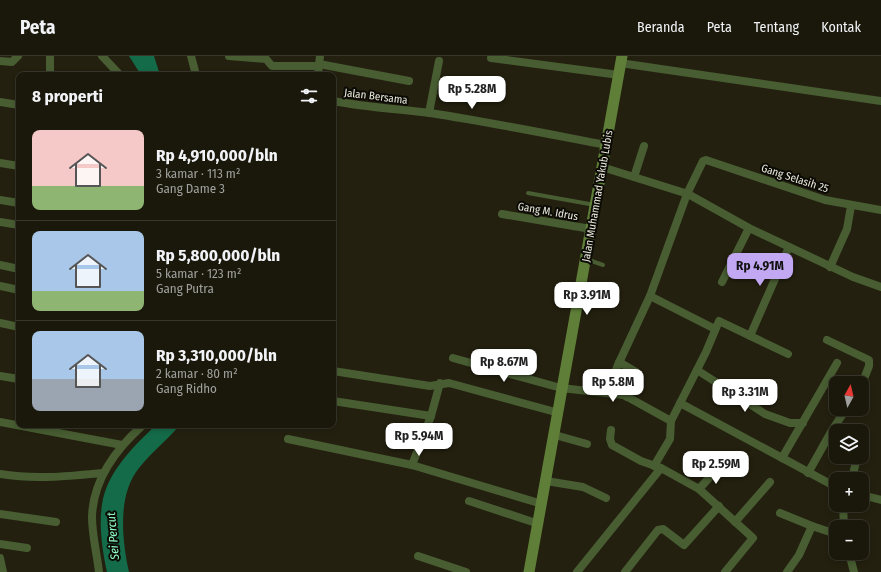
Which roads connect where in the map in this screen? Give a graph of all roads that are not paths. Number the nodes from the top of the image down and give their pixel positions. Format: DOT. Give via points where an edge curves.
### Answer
graph roads {
  1 [pos="18,56"];
  2 [pos="50,56"];
  3 [pos="102,56"];
  4 [pos="191,56"];
  5 [pos="229,56"];
  6 [pos="491,58"];
  7 [pos="621,60"];
  8 [pos="0,61"];
  9 [pos="439,61"];
  10 [pos="320,62"];
  11 [pos="50,72"];
  12 [pos="117,72"];
  13 [pos="195,72"];
  14 [pos="318,72"];
  15 [pos="619,75"];
  16 [pos="409,81"];
  17 [pos="881,101"];
  18 [pos="0,102"];
  19 [pos="336,102"];
  20 [pos="16,105"];
  21 [pos="429,113"];
  22 [pos="606,145"];
  23 [pos="644,146"];
  24 [pos="0,163"];
  25 [pos="16,166"];
  26 [pos="602,167"];
  27 [pos="634,177"];
  28 [pos="528,193"];
  29 [pos="687,194"];
  30 [pos="0,200"];
  31 [pos="16,203"];
  32 [pos="595,205"];
  33 [pos="852,206"];
  34 [pos="881,210"];
  35 [pos="502,214"];
  36 [pos="0,222"];
  37 [pos="16,225"];
  38 [pos="749,228"];
  39 [pos="591,229"];
  40 [pos="789,247"];
  41 [pos="585,259"];
  42 [pos="0,265"];
  43 [pos="603,265"];
  44 [pos="830,266"];
  45 [pos="16,268"];
  46 [pos="722,282"];
  47 [pos="0,286"];
  48 [pos="881,287"];
  49 [pos="16,289"];
  50 [pos="650,296"];
  51 [pos="0,323"];
  52 [pos="16,326"];
  53 [pos="715,329"];
  54 [pos="750,336"];
  55 [pos="828,340"];
  56 [pos="788,354"];
  57 [pos="453,358"];
  58 [pos="618,362"];
  59 [pos="837,362"];
  60 [pos="697,370"];
  61 [pos="336,372"];
  62 [pos="0,376"];
  63 [pos="865,376"];
  64 [pos="16,379"];
  65 [pos="440,383"];
  66 [pos="562,388"];
  67 [pos="608,392"];
  68 [pos="627,397"];
  69 [pos="336,401"];
  70 [pos="680,404"];
  71 [pos="559,414"];
  72 [pos="431,416"];
  73 [pos="841,416"];
  74 [pos="671,421"];
  75 [pos="0,422"];
  76 [pos="803,423"];
  77 [pos="16,425"];
  78 [pos="32,428"];
  79 [pos="140,428"];
  80 [pos="611,430"];
  81 [pos="555,435"];
  82 [pos="288,439"];
  83 [pos="587,444"];
  84 [pos="122,445"];
  85 [pos="782,458"];
  86 [pos="412,466"];
  87 [pos="658,467"];
  88 [pos="718,468"];
  89 [pos="103,473"];
  90 [pos="808,473"];
  91 [pos="0,474"];
  92 [pos="546,481"];
  93 [pos="770,482"];
  94 [pos="829,484"];
  95 [pos="699,489"];
  96 [pos="869,496"];
  97 [pos="606,498"];
  98 [pos="881,499"];
  99 [pos="469,501"];
  100 [pos="542,504"];
  101 [pos="719,506"];
  102 [pos="780,513"];
  103 [pos="0,514"];
  104 [pos="56,522"];
  105 [pos="735,522"];
  106 [pos="539,524"];
  107 [pos="812,526"];
  108 [pos="829,532"];
  109 [pos="0,544"];
  110 [pos="27,548"];
  111 [pos="418,556"];
  112 [pos="0,558"];
  113 [pos="851,560"];
  114 [pos="727,571"];
  115 [pos="855,571"];
  116 [pos="3,572"];
  117 [pos="99,572"];
  118 [pos="466,572"];
  119 [pos="529,572"];
  120 [pos="578,572"];
  121 [pos="625,572"];
  122 [pos="787,572"];
  1 -- 8 [label="street" via="12,62"];
  2 -- 11 [label="street"];
  3 -- 12 [label="street"];
  4 -- 13 [label="street"];
  5 -- 10 [label="street" via="267,59 272,66"];
  6 -- 15 [label="street"];
  7 -- 15 [label="main road, Jalan Muhammad Yakub Lubis"];
  7 -- 17 [label="street"];
  9 -- 21 [label="street"];
  10 -- 14 [label="street"];
  10 -- 16 [label="street"];
  15 -- 22 [label="main road, Jalan Muhammad Yakub Lubis"];
  18 -- 20 [label="street"];
  19 -- 21 [label="street, Jalan Bersama"];
  21 -- 22 [label="street, Jalan Bersama"];
  22 -- 26 [label="main road, Jalan Muhammad Yakub Lubis"];
  23 -- 27 [label="street"];
  24 -- 25 [label="street"];
  26 -- 27 [label="street"];
  26 -- 32 [label="main road, Jalan Muhammad Yakub Lubis"];
  27 -- 29 [label="street"];
  28 -- 32 [label="lane"];
  29 -- 33 [label="street, Gang Selasih 25" via="703,161 706,160 825,200"];
  29 -- 38 [label="street"];
  29 -- 50 [label="street"];
  30 -- 31 [label="street"];
  32 -- 39 [label="main road, Jalan Muhammad Yakub Lubis"];
  33 -- 34 [label="street, Gang Selasih 25"];
  33 -- 44 [label="street" via="847,229"];
  35 -- 39 [label="street, Gang M. Idrus"];
  36 -- 37 [label="street"];
  38 -- 40 [label="street"];
  38 -- 46 [label="street"];
  39 -- 41 [label="main road, Jalan Muhammad Yakub Lubis"];
  40 -- 44 [label="street"];
  40 -- 54 [label="street"];
  41 -- 43 [label="lane"];
  41 -- 66 [label="main road, Jalan Muhammad Yakub Lubis"];
  42 -- 45 [label="street"];
  44 -- 48 [label="street"];
  47 -- 49 [label="street"];
  50 -- 53 [label="street"];
  50 -- 58 [label="street"];
  51 -- 52 [label="street"];
  53 -- 54 [label="street" via="719,321"];
  53 -- 60 [label="street"];
  54 -- 56 [label="street"];
  55 -- 63 [label="street" via="869,360"];
  57 -- 66 [label="street"];
  58 -- 67 [label="street"];
  58 -- 68 [label="street" via="636,372"];
  59 -- 76 [label="street"];
  60 -- 70 [label="street"];
  60 -- 76 [label="street" via="765,414 790,423"];
  61 -- 65 [label="street" via="430,386"];
  62 -- 64 [label="street"];
  65 -- 71 [label="street" via="449,383"];
  65 -- 72 [label="street"];
  66 -- 67 [label="street"];
  66 -- 71 [label="main road, Jalan Muhammad Yakub Lubis"];
  67 -- 68 [label="street"];
  68 -- 74 [label="street"];
  69 -- 72 [label="street"];
  70 -- 74 [label="street"];
  70 -- 85 [label="street"];
  71 -- 81 [label="main road, Jalan Muhammad Yakub Lubis"];
  72 -- 86 [label="street"];
  73 -- 90 [label="street"];
  74 -- 87 [label="street" via="670,440"];
  75 -- 77 [label="street"];
  76 -- 85 [label="street"];
  78 -- 84 [label="street"];
  79 -- 84 [label="street"];
  80 -- 87 [label="street" via="612,445"];
  81 -- 83 [label="street"];
  81 -- 92 [label="main road, Jalan Muhammad Yakub Lubis"];
  82 -- 86 [label="street"];
  84 -- 89 [label="street"];
  85 -- 90 [label="street"];
  86 -- 100 [label="street"];
  87 -- 95 [label="street"];
  87 -- 120 [label="street"];
  88 -- 95 [label="street"];
  89 -- 91 [label="street" via="46,478 22,478"];
  89 -- 117 [label="street" via="92,516"];
  90 -- 94 [label="street"];
  92 -- 97 [label="street" via="583,486"];
  92 -- 100 [label="main road, Jalan Muhammad Yakub Lubis"];
  93 -- 105 [label="street"];
  95 -- 101 [label="street"];
  96 -- 98 [label="street"];
  99 -- 106 [label="street"];
  100 -- 106 [label="main road, Jalan Muhammad Yakub Lubis"];
  101 -- 105 [label="street"];
  101 -- 121 [label="street" via="684,545 663,529 658,530"];
  102 -- 107 [label="street"];
  103 -- 104 [label="street"];
  105 -- 114 [label="street" via="753,538"];
  106 -- 119 [label="main road, Jalan Muhammad Yakub Lubis"];
  107 -- 108 [label="street"];
  107 -- 122 [label="street" via="799,555"];
  109 -- 110 [label="street"];
  111 -- 118 [label="street"];
  112 -- 116 [label="street"];
  113 -- 115 [label="street"];
}
